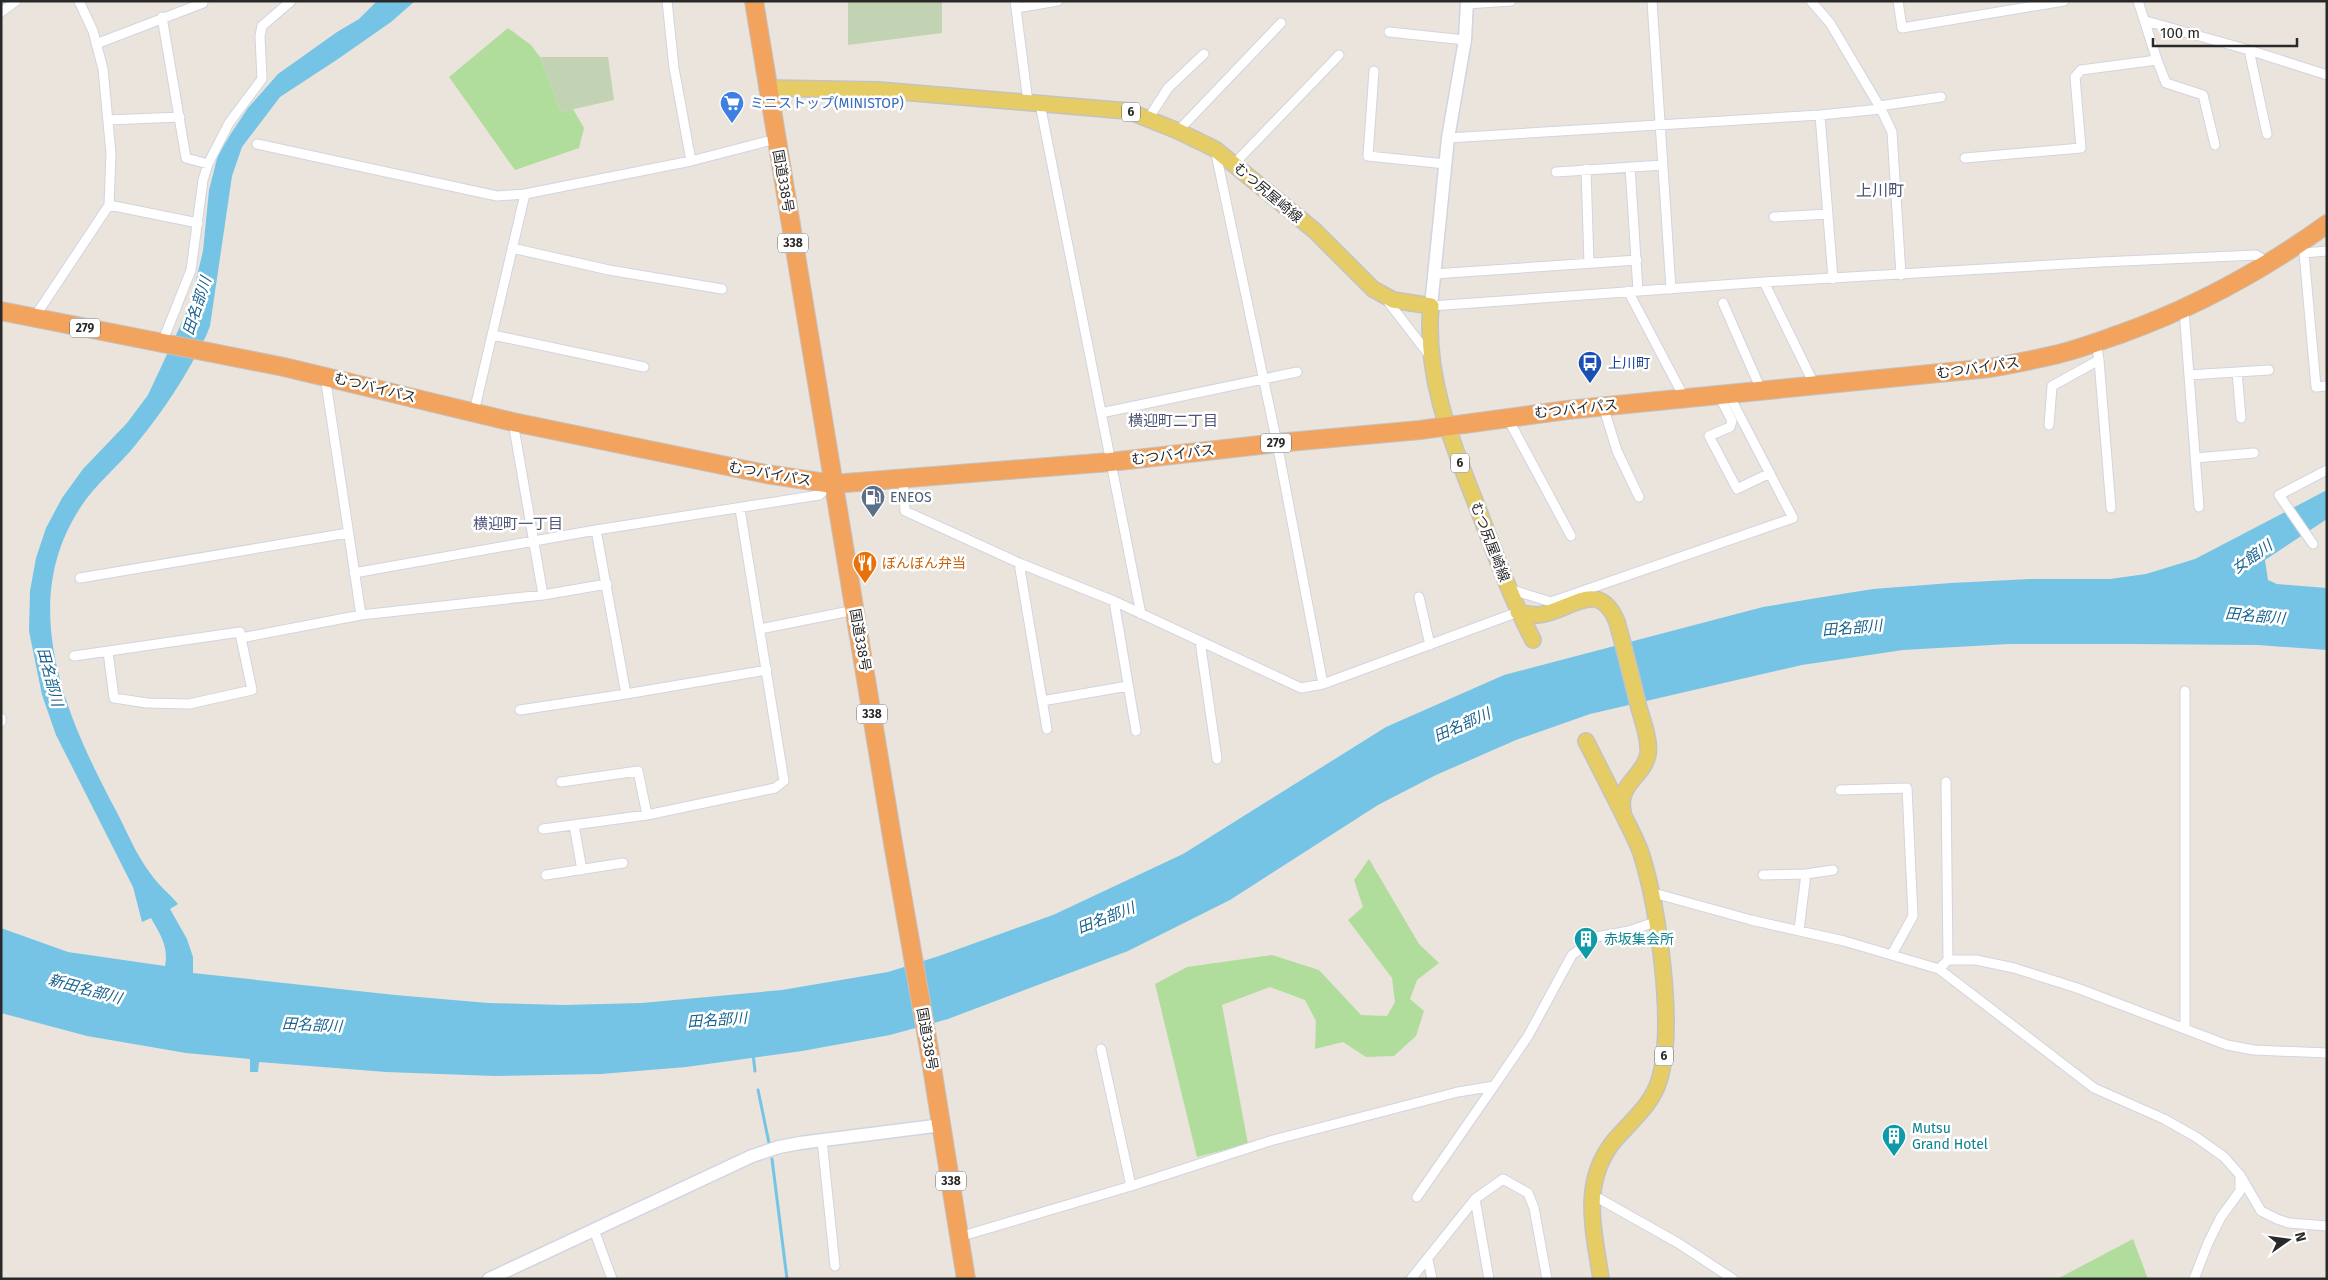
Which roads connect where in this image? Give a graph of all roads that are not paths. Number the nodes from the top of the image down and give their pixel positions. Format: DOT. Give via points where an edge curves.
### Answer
graph roads {
  1 [pos="16,1"];
  2 [pos="79,1"];
  3 [pos="291,1"];
  4 [pos="667,1"];
  5 [pos="754,1"];
  6 [pos="1058,1"];
  7 [pos="1511,1"];
  8 [pos="1652,1"];
  9 [pos="1811,1"];
  10 [pos="1898,1"];
  11 [pos="2064,1"];
  12 [pos="2138,1"];
  13 [pos="1467,2"];
  14 [pos="203,3"];
  15 [pos="1015,5"];
  16 [pos="1,12"];
  17 [pos="162,17"];
  18 [pos="2146,21"];
  19 [pos="1281,23"];
  20 [pos="1390,32"];
  21 [pos="1465,40"];
  22 [pos="96,44"];
  23 [pos="2249,50"];
  24 [pos="1204,54"];
  25 [pos="1339,55"];
  26 [pos="2157,60"];
  27 [pos="1374,71"];
  28 [pos="2327,75"];
  29 [pos="767,88"];
  30 [pos="1941,97"];
  31 [pos="1034,103"];
  32 [pos="1880,107"];
  33 [pos="1820,115"];
  34 [pos="180,117"];
  35 [pos="1148,119"];
  36 [pos="108,120"];
  37 [pos="1661,124"];
  38 [pos="1178,131"];
  39 [pos="2267,134"];
  40 [pos="1448,138"];
  41 [pos="776,140"];
  42 [pos="257,144"];
  43 [pos="2215,145"];
  44 [pos="1215,149"];
  45 [pos="1965,158"];
  46 [pos="691,161"];
  47 [pos="208,164"];
  48 [pos="1234,164"];
  49 [pos="1446,164"];
  50 [pos="1663,165"];
  51 [pos="1630,167"];
  52 [pos="1586,169"];
  53 [pos="1556,172"];
  54 [pos="525,194"];
  55 [pos="109,205"];
  56 [pos="1828,214"];
  57 [pos="1774,217"];
  58 [pos="198,223"];
  59 [pos="2327,224"];
  60 [pos="512,248"];
  61 [pos="2301,249"];
  62 [pos="2327,251"];
  63 [pos="1637,260"];
  64 [pos="2270,263"];
  65 [pos="1589,264"];
  66 [pos="1434,274"];
  67 [pos="1901,275"];
  68 [pos="1833,279"];
  69 [pos="1764,282"];
  70 [pos="722,289"];
  71 [pos="1671,289"];
  72 [pos="1628,291"];
  73 [pos="1638,291"];
  74 [pos="1384,297"];
  75 [pos="1723,303"];
  76 [pos="1431,306"];
  77 [pos="2184,310"];
  78 [pos="1,311"];
  79 [pos="34,318"];
  80 [pos="493,335"];
  81 [pos="165,344"];
  82 [pos="2098,351"];
  83 [pos="1430,357"];
  84 [pos="644,367"];
  85 [pos="2269,370"];
  86 [pos="1297,372"];
  87 [pos="2237,372"];
  88 [pos="2189,375"];
  89 [pos="325,376"];
  90 [pos="1264,380"];
  91 [pos="1815,386"];
  92 [pos="2327,386"];
  93 [pos="1762,392"];
  94 [pos="1724,396"];
  95 [pos="1685,399"];
  96 [pos="1603,406"];
  97 [pos="474,412"];
  98 [pos="1101,413"];
  99 [pos="1507,416"];
  100 [pos="2241,418"];
  101 [pos="513,422"];
  102 [pos="1445,425"];
  103 [pos="2049,426"];
  104 [pos="1277,443"];
  105 [pos="2254,453"];
  106 [pos="2195,458"];
  107 [pos="1110,462"];
  108 [pos="2327,470"];
  109 [pos="1770,473"];
  110 [pos="903,479"];
  111 [pos="833,484"];
  112 [pos="1639,497"];
  113 [pos="2199,507"];
  114 [pos="2111,508"];
  115 [pos="740,509"];
  116 [pos="596,530"];
  117 [pos="348,533"];
  118 [pos="1570,536"];
  119 [pos="534,541"];
  120 [pos="2312,543"];
  121 [pos="1019,563"];
  122 [pos="354,573"];
  123 [pos="80,578"];
  124 [pos="607,584"];
  125 [pos="1509,589"];
  126 [pos="543,595"];
  127 [pos="1419,597"];
  128 [pos="1114,601"];
  129 [pos="855,610"];
  130 [pos="1518,612"];
  131 [pos="1141,614"];
  132 [pos="360,615"];
  133 [pos="760,629"];
  134 [pos="242,638"];
  135 [pos="1533,640"];
  136 [pos="1200,641"];
  137 [pos="1430,645"];
  138 [pos="108,652"];
  139 [pos="74,656"];
  140 [pos="767,670"];
  141 [pos="1323,684"];
  142 [pos="1128,686"];
  143 [pos="2185,691"];
  144 [pos="626,694"];
  145 [pos="1042,701"];
  146 [pos="520,710"];
  147 [pos="1,718"];
  148 [pos="1,722"];
  149 [pos="1047,729"];
  150 [pos="1136,731"];
  151 [pos="1586,741"];
  152 [pos="1217,759"];
  153 [pos="561,782"];
  154 [pos="1946,782"];
  155 [pos="1840,790"];
  156 [pos="647,815"];
  157 [pos="1624,816"];
  158 [pos="574,825"];
  159 [pos="543,829"];
  160 [pos="623,863"];
  161 [pos="582,870"];
  162 [pos="1833,870"];
  163 [pos="1806,874"];
  164 [pos="546,875"];
  165 [pos="1763,875"];
  166 [pos="1650,892"];
  167 [pos="1656,922"];
  168 [pos="1799,930"];
  169 [pos="1892,954"];
  170 [pos="1948,960"];
  171 [pos="1939,968"];
  172 [pos="2185,1028"];
  173 [pos="1101,1049"];
  174 [pos="2327,1053"];
  175 [pos="1494,1086"];
  176 [pos="942,1125"];
  177 [pos="822,1140"];
  178 [pos="2240,1175"];
  179 [pos="1131,1186"];
  180 [pos="1591,1194"];
  181 [pos="1417,1197"];
  182 [pos="1475,1200"];
  183 [pos="2327,1226"];
  184 [pos="594,1230"];
  185 [pos="959,1237"];
  186 [pos="1428,1260"];
  187 [pos="834,1266"];
  188 [pos="489,1279"];
  189 [pos="612,1279"];
  190 [pos="966,1279"];
  191 [pos="1411,1279"];
  192 [pos="1432,1279"];
  193 [pos="1489,1279"];
  194 [pos="1547,1279"];
  195 [pos="1601,1279"];
  196 [pos="1733,1279"];
  197 [pos="2194,1279"];
  1 -- 16 [label="street"];
  2 -- 22 [label="street"];
  3 -- 47 [label="street" via="262,26 262,79 229,123"];
  4 -- 46 [label="street" via="674,68"];
  5 -- 29 [label="highway, 国道338号 / 338"];
  6 -- 15 [label="street"];
  7 -- 13 [label="street"];
  8 -- 37 [label="street"];
  9 -- 32 [label="street" via="1830,23"];
  10 -- 11 [label="street" via="1902,28"];
  12 -- 18 [label="street"];
  13 -- 21 [label="street"];
  14 -- 17 [label="street"];
  15 -- 31 [label="street"];
  17 -- 22 [label="street"];
  17 -- 34 [label="street"];
  18 -- 23 [label="street"];
  18 -- 26 [label="street"];
  19 -- 38 [label="street"];
  20 -- 21 [label="street"];
  21 -- 40 [label="street"];
  22 -- 36 [label="street" via="103,69"];
  23 -- 28 [label="street"];
  23 -- 39 [label="street"];
  24 -- 35 [label="street" via="1168,88"];
  25 -- 48 [label="street"];
  26 -- 43 [label="street" via="2166,83 2202,95"];
  26 -- 45 [label="street" via="2081,70 2075,77 2082,148"];
  27 -- 49 [label="street" via="1368,156"];
  29 -- 31 [label="main road, むつ尻屋崎線 / 6" via="878,90"];
  29 -- 41 [label="highway, 国道338号 / 338"];
  30 -- 32 [label="street"];
  31 -- 35 [label="main road, むつ尻屋崎線 / 6" via="1128,111"];
  31 -- 98 [label="street"];
  32 -- 33 [label="street"];
  32 -- 67 [label="street" via="1892,132"];
  33 -- 37 [label="street"];
  33 -- 56 [label="street"];
  34 -- 36 [label="street"];
  34 -- 47 [label="street" via="186,158"];
  35 -- 38 [label="main road, むつ尻屋崎線 / 6"];
  36 -- 55 [label="street" via="111,154"];
  37 -- 40 [label="street"];
  37 -- 50 [label="street"];
  38 -- 44 [label="main road, むつ尻屋崎線 / 6"];
  40 -- 49 [label="street"];
  41 -- 46 [label="street"];
  41 -- 111 [label="highway, 国道338号 / 338"];
  42 -- 54 [label="street" via="496,196"];
  44 -- 48 [label="main road, むつ尻屋崎線 / 6"];
  44 -- 90 [label="street"];
  46 -- 54 [label="street"];
  47 -- 58 [label="street"];
  48 -- 74 [label="main road, むつ尻屋崎線 / 6" via="1315,232"];
  49 -- 66 [label="street"];
  50 -- 51 [label="street"];
  50 -- 71 [label="street"];
  51 -- 52 [label="street"];
  51 -- 63 [label="street"];
  52 -- 53 [label="street"];
  52 -- 65 [label="street"];
  54 -- 60 [label="street"];
  55 -- 58 [label="street"];
  55 -- 79 [label="street"];
  56 -- 57 [label="street"];
  56 -- 68 [label="street"];
  58 -- 81 [label="street" via="191,270"];
  59 -- 61 [label="highway, むつバイパス / 279"];
  60 -- 70 [label="street" via="609,270"];
  60 -- 80 [label="street"];
  61 -- 62 [label="street"];
  61 -- 64 [label="highway, むつバイパス / 279"];
  61 -- 92 [label="street" via="2316,386"];
  63 -- 65 [label="street"];
  63 -- 73 [label="street"];
  64 -- 67 [label="street" via="2256,256"];
  64 -- 77 [label="highway, むつバイパス / 279"];
  65 -- 66 [label="street"];
  66 -- 76 [label="street"];
  67 -- 68 [label="street"];
  68 -- 69 [label="street"];
  69 -- 71 [label="street"];
  69 -- 91 [label="street"];
  71 -- 73 [label="street"];
  72 -- 73 [label="street"];
  72 -- 76 [label="street"];
  72 -- 95 [label="street"];
  74 -- 76 [label="main road, むつ尻屋崎線 / 6"];
  74 -- 83 [label="street"];
  75 -- 93 [label="street"];
  76 -- 83 [label="main road, むつ尻屋崎線 / 6"];
  77 -- 82 [label="highway, むつバイパス / 279"];
  77 -- 88 [label="street"];
  78 -- 79 [label="highway, むつバイパス / 279"];
  79 -- 81 [label="highway, むつバイパス / 279"];
  80 -- 84 [label="street"];
  80 -- 97 [label="street"];
  81 -- 89 [label="highway, むつバイパス / 279"];
  82 -- 91 [label="highway, むつバイパス / 279" via="2056,355 1990,368"];
  82 -- 103 [label="street" via="2052,386"];
  82 -- 114 [label="street"];
  83 -- 102 [label="main road, むつ尻屋崎線 / 6"];
  85 -- 87 [label="street"];
  86 -- 90 [label="street"];
  87 -- 88 [label="street"];
  87 -- 100 [label="street"];
  88 -- 106 [label="street"];
  89 -- 97 [label="highway, むつバイパス / 279"];
  89 -- 117 [label="street"];
  90 -- 98 [label="street"];
  90 -- 104 [label="street"];
  91 -- 93 [label="highway, むつバイパス / 279"];
  93 -- 94 [label="highway, むつバイパス / 279"];
  94 -- 95 [label="highway, むつバイパス / 279"];
  94 -- 109 [label="street"];
  94 -- 109 [label="street" via="1732,422 1730,427 1709,436 1737,489"];
  95 -- 96 [label="highway, むつバイパス / 279"];
  96 -- 99 [label="highway, むつバイパス / 279"];
  96 -- 112 [label="street" via="1617,451"];
  97 -- 101 [label="highway, むつバイパス / 279"];
  98 -- 107 [label="street"];
  99 -- 102 [label="highway, むつバイパス / 279"];
  99 -- 118 [label="street"];
  101 -- 111 [label="highway, むつバイパス / 279" via="766,474"];
  101 -- 119 [label="street"];
  102 -- 104 [label="highway, むつバイパス / 279"];
  102 -- 125 [label="main road, むつ尻屋崎線 / 6"];
  104 -- 107 [label="highway, むつバイパス / 279"];
  104 -- 141 [label="street"];
  105 -- 106 [label="street"];
  106 -- 113 [label="street"];
  107 -- 110 [label="highway, むつバイパス / 279"];
  107 -- 131 [label="street"];
  108 -- 120 [label="street" via="2279,495"];
  109 -- 125 [label="street" via="1793,518 1551,602"];
  110 -- 111 [label="highway, むつバイパス / 279"];
  110 -- 121 [label="street" via="905,510"];
  111 -- 115 [label="street" via="820,495"];
  111 -- 129 [label="highway, 国道338号 / 338"];
  115 -- 116 [label="street"];
  115 -- 133 [label="street"];
  116 -- 119 [label="street"];
  116 -- 124 [label="street"];
  117 -- 122 [label="street"];
  117 -- 123 [label="street"];
  119 -- 122 [label="street"];
  119 -- 126 [label="street"];
  121 -- 128 [label="street"];
  121 -- 145 [label="street"];
  122 -- 132 [label="street"];
  124 -- 126 [label="street"];
  124 -- 144 [label="street"];
  125 -- 130 [label="main road, むつ尻屋崎線 / 6"];
  126 -- 132 [label="street"];
  127 -- 137 [label="street"];
  128 -- 131 [label="street"];
  128 -- 142 [label="street"];
  129 -- 133 [label="street"];
  129 -- 176 [label="highway, 国道338号 / 338"];
  130 -- 135 [label="main road, むつ尻屋崎線 / 6"];
  130 -- 137 [label="street"];
  130 -- 157 [label="main road, 6" via="1539,615 1594,598 1612,609 1648,754 1621,801"];
  131 -- 136 [label="street"];
  132 -- 134 [label="street"];
  133 -- 140 [label="street"];
  134 -- 138 [label="street" via="240,632"];
  134 -- 138 [label="street" via="252,690 189,704 114,698"];
  136 -- 141 [label="street" via="1301,688"];
  136 -- 152 [label="street"];
  137 -- 141 [label="street"];
  138 -- 139 [label="street"];
  140 -- 144 [label="street"];
  140 -- 156 [label="street" via="784,780 775,788"];
  142 -- 145 [label="street"];
  142 -- 150 [label="street"];
  143 -- 172 [label="street"];
  144 -- 146 [label="street"];
  145 -- 149 [label="street"];
  147 -- 148 [label="street"];
  151 -- 157 [label="main road, 6"];
  153 -- 156 [label="street" via="638,770"];
  154 -- 170 [label="street"];
  155 -- 169 [label="street" via="1907,788 1913,916"];
  156 -- 158 [label="street"];
  157 -- 166 [label="main road, 6" via="1641,852"];
  158 -- 159 [label="street"];
  158 -- 161 [label="street"];
  160 -- 161 [label="street"];
  161 -- 164 [label="street"];
  162 -- 163 [label="street"];
  163 -- 165 [label="street"];
  163 -- 168 [label="street"];
  166 -- 167 [label="main road, 6"];
  166 -- 168 [label="street"];
  167 -- 175 [label="street" via="1596,937 1572,955 1528,1036"];
  167 -- 180 [label="main road, 6" via="1665,1005 1664,1062 1652,1098 1610,1148 1596,1175"];
  168 -- 169 [label="street"];
  169 -- 171 [label="street"];
  170 -- 171 [label="street"];
  170 -- 172 [label="street" via="1995,963 2076,988"];
  171 -- 178 [label="street" via="2094,1088 2196,1137 2224,1157"];
  172 -- 174 [label="street" via="2227,1045 2254,1050"];
  173 -- 179 [label="street"];
  175 -- 179 [label="street" via="1458,1092 1270,1141"];
  175 -- 181 [label="street"];
  176 -- 177 [label="street"];
  176 -- 185 [label="highway, 国道338号 / 338"];
  177 -- 184 [label="street" via="780,1147 752,1156"];
  177 -- 187 [label="street"];
  178 -- 183 [label="street" via="2261,1211 2288,1223"];
  178 -- 197 [label="street" via="2240,1191 2216,1226"];
  179 -- 185 [label="street"];
  180 -- 195 [label="main road, 6"];
  180 -- 196 [label="street" via="1678,1243"];
  182 -- 186 [label="street"];
  182 -- 193 [label="street"];
  182 -- 194 [label="street" via="1503,1179 1528,1193 1534,1208"];
  184 -- 188 [label="street"];
  184 -- 189 [label="street"];
  185 -- 190 [label="highway, 国道338号 / 338"];
  186 -- 191 [label="street"];
  186 -- 192 [label="street"];
}
